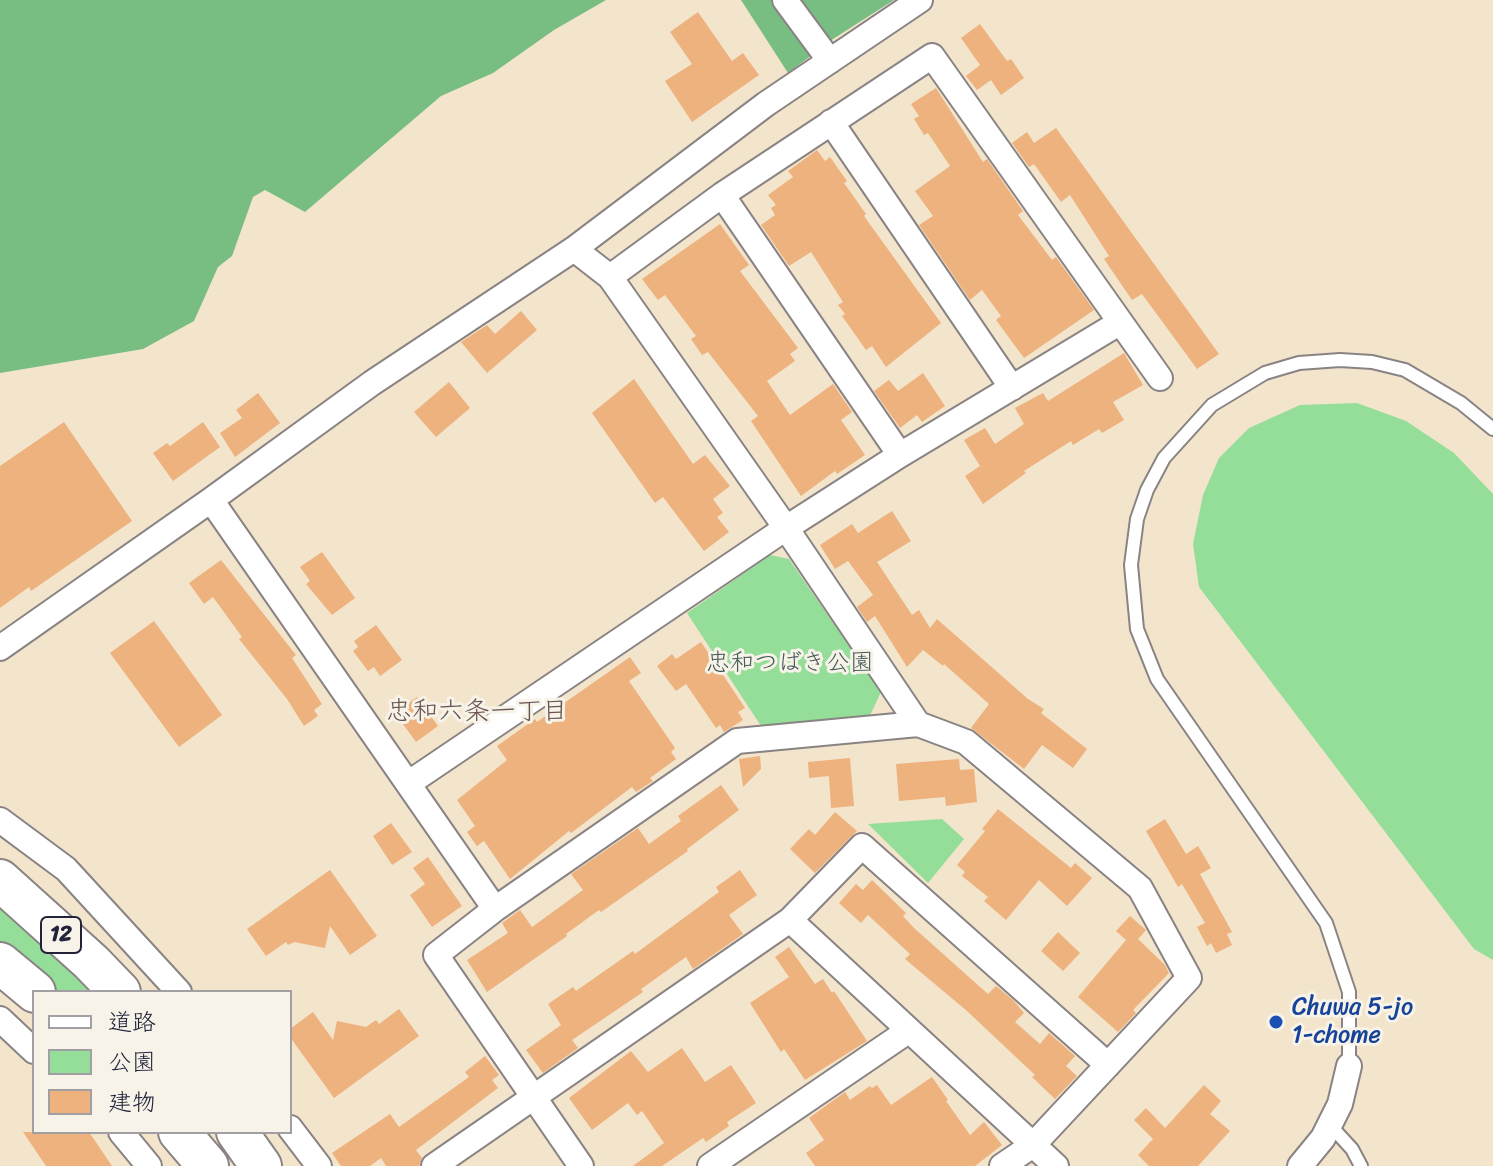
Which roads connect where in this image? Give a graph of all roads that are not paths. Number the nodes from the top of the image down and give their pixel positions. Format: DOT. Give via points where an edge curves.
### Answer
graph roads {
  1 [pos="785,0"];
  2 [pos="920,0"];
  3 [pos="830,61"];
  4 [pos="831,122"];
  5 [pos="722,195"];
  6 [pos="574,249"];
  7 [pos="610,277"];
  8 [pos="1119,323"];
  9 [pos="1160,378"];
  10 [pos="1012,388"];
  11 [pos="1493,429"];
  12 [pos="900,455"];
  13 [pos="211,500"];
  14 [pos="786,528"];
  15 [pos="0,648"];
  16 [pos="918,724"];
  17 [pos="409,783"];
  18 [pos="0,820"];
  19 [pos="0,880"];
  20 [pos="495,909"];
  21 [pos="790,920"];
  22 [pos="0,963"];
  23 [pos="33,990"];
  24 [pos="118,990"];
  25 [pos="177,990"];
  26 [pos="0,1019"];
  27 [pos="908,1031"];
  28 [pos="32,1049"];
  29 [pos="1108,1065"];
  30 [pos="1349,1066"];
  31 [pos="533,1096"];
  32 [pos="1329,1124"];
  33 [pos="292,1131"];
  34 [pos="123,1134"];
  35 [pos="181,1134"];
  36 [pos="238,1134"];
  37 [pos="1033,1145"];
  38 [pos="149,1166"];
  39 [pos="208,1166"];
  40 [pos="261,1166"];
  41 [pos="319,1166"];
  42 [pos="434,1166"];
  43 [pos="581,1166"];
  44 [pos="710,1166"];
  45 [pos="1002,1166"];
  46 [pos="1056,1166"];
  47 [pos="1300,1166"];
  48 [pos="1361,1166"];
  1 -- 3 [label="street"];
  2 -- 3 [label="street"];
  3 -- 6 [label="street"];
  4 -- 5 [label="street"];
  4 -- 8 [label="street" via="932,56"];
  4 -- 10 [label="street"];
  5 -- 7 [label="street"];
  5 -- 12 [label="street"];
  6 -- 7 [label="street"];
  6 -- 13 [label="street" via="372,383"];
  7 -- 14 [label="street"];
  8 -- 9 [label="street"];
  8 -- 10 [label="street"];
  10 -- 12 [label="street"];
  11 -- 30 [label="lane" via="1405,370 1372,362 1299,363 1265,373 1212,405 1164,458 1137,519 1131,565 1137,629 1157,679 1326,923 1349,992"];
  12 -- 14 [label="street"];
  13 -- 15 [label="street"];
  13 -- 17 [label="street"];
  14 -- 16 [label="street"];
  14 -- 17 [label="street"];
  16 -- 20 [label="street" via="737,741"];
  16 -- 29 [label="street" via="966,742 1140,888 1189,978"];
  17 -- 20 [label="street"];
  18 -- 25 [label="street" via="66,869"];
  19 -- 24 [label="highway, 12"];
  20 -- 31 [label="street" via="436,955"];
  21 -- 27 [label="street"];
  21 -- 29 [label="street" via="862,846"];
  21 -- 31 [label="street"];
  22 -- 23 [label="highway, 12"];
  26 -- 28 [label="street"];
  27 -- 37 [label="street"];
  27 -- 44 [label="street"];
  29 -- 37 [label="street"];
  30 -- 32 [label="street"];
  31 -- 42 [label="street"];
  31 -- 43 [label="street"];
  32 -- 47 [label="street"];
  32 -- 48 [label="lane"];
  33 -- 41 [label="street"];
  34 -- 38 [label="street"];
  35 -- 39 [label="highway"];
  36 -- 40 [label="highway"];
  37 -- 45 [label="street"];
  37 -- 46 [label="street"];
}
